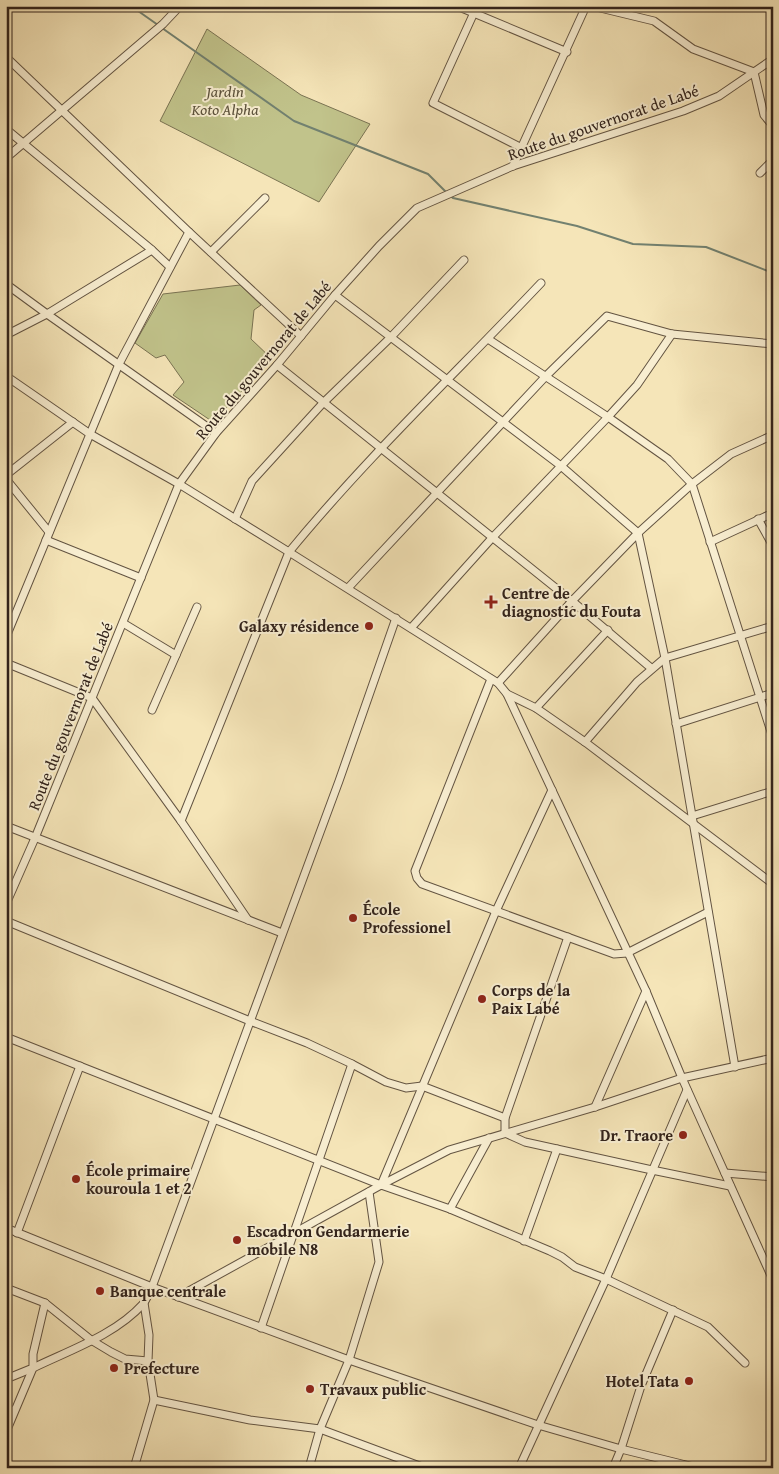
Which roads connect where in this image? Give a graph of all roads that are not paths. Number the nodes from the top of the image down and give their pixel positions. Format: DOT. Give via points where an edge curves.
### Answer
graph roads {
  1 [pos="180,6"];
  2 [pos="457,6"];
  3 [pos="586,6"];
  4 [pos="592,6"];
  5 [pos="476,10"];
  6 [pos="567,52"];
  7 [pos="6,57"];
  8 [pos="773,59"];
  9 [pos="754,72"];
  10 [pos="62,112"];
  11 [pos="773,126"];
  12 [pos="6,129"];
  13 [pos="24,143"];
  14 [pos="522,148"];
  15 [pos="6,158"];
  16 [pos="773,160"];
  17 [pos="513,166"];
  18 [pos="760,173"];
  19 [pos="265,198"];
  20 [pos="189,232"];
  21 [pos="152,250"];
  22 [pos="211,252"];
  23 [pos="464,260"];
  24 [pos="170,267"];
  25 [pos="541,282"];
  26 [pos="6,284"];
  27 [pos="335,295"];
  28 [pos="47,314"];
  29 [pos="672,334"];
  30 [pos="6,335"];
  31 [pos="301,336"];
  32 [pos="391,337"];
  33 [pos="488,339"];
  34 [pos="773,344"];
  35 [pos="118,364"];
  36 [pos="277,365"];
  37 [pos="6,376"];
  38 [pos="546,376"];
  39 [pos="448,380"];
  40 [pos="323,402"];
  41 [pos="608,417"];
  42 [pos="74,422"];
  43 [pos="503,422"];
  44 [pos="216,433"];
  45 [pos="90,434"];
  46 [pos="773,435"];
  47 [pos="381,448"];
  48 [pos="561,466"];
  49 [pos="6,475"];
  50 [pos="6,480"];
  51 [pos="178,484"];
  52 [pos="692,484"];
  53 [pos="436,494"];
  54 [pos="773,513"];
  55 [pos="235,519"];
  56 [pos="758,520"];
  57 [pos="50,532"];
  58 [pos="638,533"];
  59 [pos="492,538"];
  60 [pos="46,540"];
  61 [pos="710,542"];
  62 [pos="773,546"];
  63 [pos="289,552"];
  64 [pos="141,578"];
  65 [pos="348,588"];
  66 [pos="572,601"];
  67 [pos="197,607"];
  68 [pos="396,618"];
  69 [pos="123,623"];
  70 [pos="773,626"];
  71 [pos="411,628"];
  72 [pos="608,630"];
  73 [pos="7,633"];
  74 [pos="740,636"];
  75 [pos="176,655"];
  76 [pos="665,658"];
  77 [pos="6,663"];
  78 [pos="651,668"];
  79 [pos="495,681"];
  80 [pos="773,693"];
  81 [pos="507,694"];
  82 [pos="760,697"];
  83 [pos="92,698"];
  84 [pos="536,708"];
  85 [pos="152,710"];
  86 [pos="676,724"];
  87 [pos="773,738"];
  88 [pos="585,742"];
  89 [pos="552,790"];
  90 [pos="773,791"];
  91 [pos="692,819"];
  92 [pos="181,821"];
  93 [pos="6,826"];
  94 [pos="35,838"];
  95 [pos="773,884"];
  96 [pos="6,904"];
  97 [pos="496,911"];
  98 [pos="708,912"];
  99 [pos="248,920"];
  100 [pos="6,921"];
  101 [pos="282,933"];
  102 [pos="568,937"];
  103 [pos="627,953"];
  104 [pos="646,991"];
  105 [pos="250,1021"];
  106 [pos="6,1037"];
  107 [pos="773,1058"];
  108 [pos="352,1064"];
  109 [pos="80,1066"];
  110 [pos="735,1067"];
  111 [pos="682,1078"];
  112 [pos="422,1086"];
  113 [pos="687,1090"];
  114 [pos="595,1107"];
  115 [pos="505,1118"];
  116 [pos="214,1119"];
  117 [pos="505,1132"];
  118 [pos="489,1138"];
  119 [pos="557,1149"];
  120 [pos="320,1161"];
  121 [pos="652,1170"];
  122 [pos="725,1173"];
  123 [pos="773,1177"];
  124 [pos="381,1185"];
  125 [pos="730,1186"];
  126 [pos="369,1192"];
  127 [pos="450,1209"];
  128 [pos="6,1228"];
  129 [pos="17,1233"];
  130 [pos="294,1234"];
  131 [pos="524,1241"];
  132 [pos="606,1279"];
  133 [pos="773,1280"];
  134 [pos="152,1287"];
  135 [pos="6,1288"];
  136 [pos="178,1297"];
  137 [pos="45,1303"];
  138 [pos="144,1303"];
  139 [pos="673,1310"];
  140 [pos="261,1328"];
  141 [pos="91,1340"];
  142 [pos="348,1360"];
  143 [pos="148,1361"];
  144 [pos="745,1363"];
  145 [pos="33,1368"];
  146 [pos="6,1380"];
  147 [pos="154,1400"];
  148 [pos="6,1408"];
  149 [pos="14,1411"];
  150 [pos="538,1425"];
  151 [pos="320,1428"];
  152 [pos="6,1432"];
  153 [pos="621,1449"];
  154 [pos="134,1468"];
  155 [pos="308,1468"];
  156 [pos="425,1468"];
  157 [pos="519,1468"];
  158 [pos="613,1468"];
  159 [pos="698,1468"];
  1 -- 10 [label="street" via="164,24"];
  2 -- 5 [label="street"];
  3 -- 6 [label="street"];
  4 -- 9 [label="street" via="654,21 693,49"];
  5 -- 6 [label="street"];
  5 -- 14 [label="street" via="434,103"];
  6 -- 14 [label="street"];
  7 -- 10 [label="street"];
  8 -- 9 [label="street, Route du gouvernorat de Labé"];
  9 -- 11 [label="street" via="764,115"];
  9 -- 17 [label="street, Route du gouvernorat de Labé" via="718,96 684,111"];
  10 -- 13 [label="street"];
  10 -- 20 [label="street"];
  12 -- 13 [label="street"];
  13 -- 15 [label="street"];
  13 -- 21 [label="street"];
  14 -- 17 [label="street"];
  16 -- 18 [label="street"];
  17 -- 27 [label="street, Route du gouvernorat de Labé" via="417,208"];
  19 -- 22 [label="street"];
  20 -- 22 [label="street"];
  20 -- 24 [label="street"];
  21 -- 24 [label="street"];
  21 -- 28 [label="street"];
  22 -- 31 [label="street"];
  23 -- 32 [label="street"];
  24 -- 35 [label="street"];
  25 -- 33 [label="street"];
  26 -- 28 [label="street"];
  27 -- 31 [label="street, Route du gouvernorat de Labé"];
  27 -- 32 [label="street"];
  28 -- 30 [label="street"];
  28 -- 35 [label="street"];
  29 -- 34 [label="street"];
  29 -- 38 [label="street" via="607,316"];
  29 -- 41 [label="street" via="636,385"];
  31 -- 36 [label="street, Route du gouvernorat de Labé"];
  32 -- 39 [label="street"];
  32 -- 40 [label="street"];
  33 -- 38 [label="street"];
  33 -- 39 [label="street"];
  35 -- 44 [label="street"];
  35 -- 45 [label="street"];
  36 -- 40 [label="street"];
  36 -- 44 [label="street, Route du gouvernorat de Labé"];
  37 -- 42 [label="street"];
  38 -- 41 [label="street"];
  38 -- 43 [label="street"];
  39 -- 43 [label="street"];
  39 -- 47 [label="street"];
  40 -- 47 [label="street"];
  40 -- 55 [label="street" via="252,481"];
  41 -- 48 [label="street"];
  41 -- 52 [label="street" via="668,459"];
  42 -- 45 [label="street"];
  42 -- 49 [label="street"];
  43 -- 48 [label="street"];
  43 -- 53 [label="street"];
  44 -- 51 [label="street, Route du gouvernorat de Labé"];
  45 -- 51 [label="street"];
  45 -- 57 [label="street"];
  46 -- 52 [label="street" via="731,454"];
  47 -- 53 [label="street"];
  47 -- 63 [label="street"];
  48 -- 58 [label="street"];
  48 -- 59 [label="street"];
  50 -- 57 [label="street"];
  51 -- 55 [label="street"];
  51 -- 64 [label="street, Route du gouvernorat de Labé"];
  52 -- 58 [label="street"];
  52 -- 61 [label="street"];
  53 -- 59 [label="street"];
  53 -- 65 [label="street"];
  54 -- 56 [label="street"];
  55 -- 63 [label="street"];
  56 -- 61 [label="street"];
  56 -- 62 [label="street"];
  57 -- 60 [label="street"];
  58 -- 66 [label="street"];
  58 -- 76 [label="street"];
  59 -- 66 [label="street"];
  59 -- 71 [label="street"];
  60 -- 64 [label="street"];
  60 -- 73 [label="street"];
  61 -- 74 [label="street"];
  63 -- 65 [label="street"];
  63 -- 92 [label="street"];
  64 -- 69 [label="street, Route du gouvernorat de Labé"];
  65 -- 68 [label="street"];
  66 -- 72 [label="street"];
  66 -- 79 [label="street"];
  67 -- 75 [label="street"];
  68 -- 71 [label="street"];
  68 -- 101 [label="street"];
  69 -- 75 [label="street"];
  69 -- 83 [label="street, Route du gouvernorat de Labé"];
  70 -- 74 [label="street"];
  71 -- 79 [label="street"];
  72 -- 78 [label="street"];
  72 -- 84 [label="street"];
  74 -- 76 [label="street"];
  74 -- 82 [label="street"];
  75 -- 85 [label="street"];
  76 -- 78 [label="street"];
  76 -- 86 [label="street"];
  77 -- 83 [label="street"];
  78 -- 88 [label="street"];
  79 -- 81 [label="street"];
  79 -- 97 [label="street" via="415,871 422,884"];
  80 -- 82 [label="street"];
  81 -- 84 [label="street"];
  81 -- 89 [label="street"];
  82 -- 86 [label="street"];
  82 -- 87 [label="street"];
  83 -- 92 [label="street"];
  83 -- 94 [label="street, Route du gouvernorat de Labé"];
  84 -- 88 [label="street"];
  86 -- 91 [label="street"];
  88 -- 91 [label="street"];
  89 -- 97 [label="street"];
  89 -- 103 [label="street"];
  90 -- 91 [label="street"];
  91 -- 95 [label="street"];
  91 -- 98 [label="street"];
  92 -- 99 [label="street"];
  93 -- 94 [label="street"];
  94 -- 96 [label="street, Route du gouvernorat de Labé"];
  94 -- 99 [label="street"];
  97 -- 102 [label="street"];
  97 -- 112 [label="street"];
  98 -- 103 [label="street"];
  98 -- 110 [label="street"];
  99 -- 101 [label="street"];
  100 -- 105 [label="street"];
  101 -- 105 [label="street"];
  102 -- 103 [label="street" via="614,954"];
  102 -- 115 [label="street"];
  103 -- 104 [label="street"];
  104 -- 111 [label="street"];
  104 -- 114 [label="street"];
  105 -- 108 [label="street"];
  105 -- 116 [label="street"];
  106 -- 109 [label="street"];
  107 -- 110 [label="street"];
  108 -- 112 [label="street" via="386,1082 406,1088"];
  108 -- 120 [label="street"];
  109 -- 116 [label="street"];
  109 -- 129 [label="street"];
  110 -- 111 [label="street"];
  111 -- 113 [label="street"];
  111 -- 114 [label="street"];
  112 -- 115 [label="street"];
  112 -- 124 [label="street"];
  113 -- 121 [label="street"];
  113 -- 122 [label="street"];
  114 -- 117 [label="street"];
  115 -- 117 [label="street"];
  116 -- 120 [label="street"];
  116 -- 134 [label="street"];
  117 -- 118 [label="street"];
  117 -- 119 [label="street" via="526,1142"];
  118 -- 124 [label="street" via="449,1150"];
  118 -- 127 [label="street"];
  119 -- 121 [label="street"];
  119 -- 131 [label="street"];
  120 -- 124 [label="street"];
  120 -- 130 [label="street"];
  121 -- 125 [label="street"];
  121 -- 132 [label="street"];
  122 -- 123 [label="street"];
  122 -- 125 [label="street"];
  124 -- 126 [label="street"];
  124 -- 127 [label="street"];
  125 -- 133 [label="street"];
  126 -- 130 [label="street"];
  126 -- 142 [label="street" via="379,1262"];
  127 -- 131 [label="street"];
  128 -- 129 [label="street"];
  129 -- 134 [label="street"];
  130 -- 136 [label="street"];
  130 -- 140 [label="street"];
  131 -- 132 [label="street"];
  132 -- 139 [label="street"];
  132 -- 150 [label="street"];
  134 -- 136 [label="street"];
  134 -- 138 [label="street"];
  135 -- 137 [label="street"];
  136 -- 140 [label="street"];
  137 -- 141 [label="street"];
  137 -- 145 [label="street" via="33,1354"];
  138 -- 141 [label="street" via="122,1322"];
  138 -- 143 [label="street" via="149,1335"];
  139 -- 144 [label="street" via="708,1327"];
  139 -- 153 [label="street" via="641,1386"];
  140 -- 142 [label="street"];
  141 -- 143 [label="street" via="126,1359"];
  141 -- 145 [label="street"];
  142 -- 150 [label="street"];
  142 -- 151 [label="street"];
  143 -- 147 [label="street"];
  145 -- 146 [label="street"];
  145 -- 149 [label="street"];
  147 -- 151 [label="street" via="250,1420"];
  147 -- 154 [label="street"];
  148 -- 149 [label="street"];
  149 -- 152 [label="street"];
  150 -- 153 [label="street"];
  150 -- 157 [label="street"];
  151 -- 155 [label="street"];
  151 -- 156 [label="street"];
  153 -- 158 [label="street"];
  153 -- 159 [label="street"];
}
